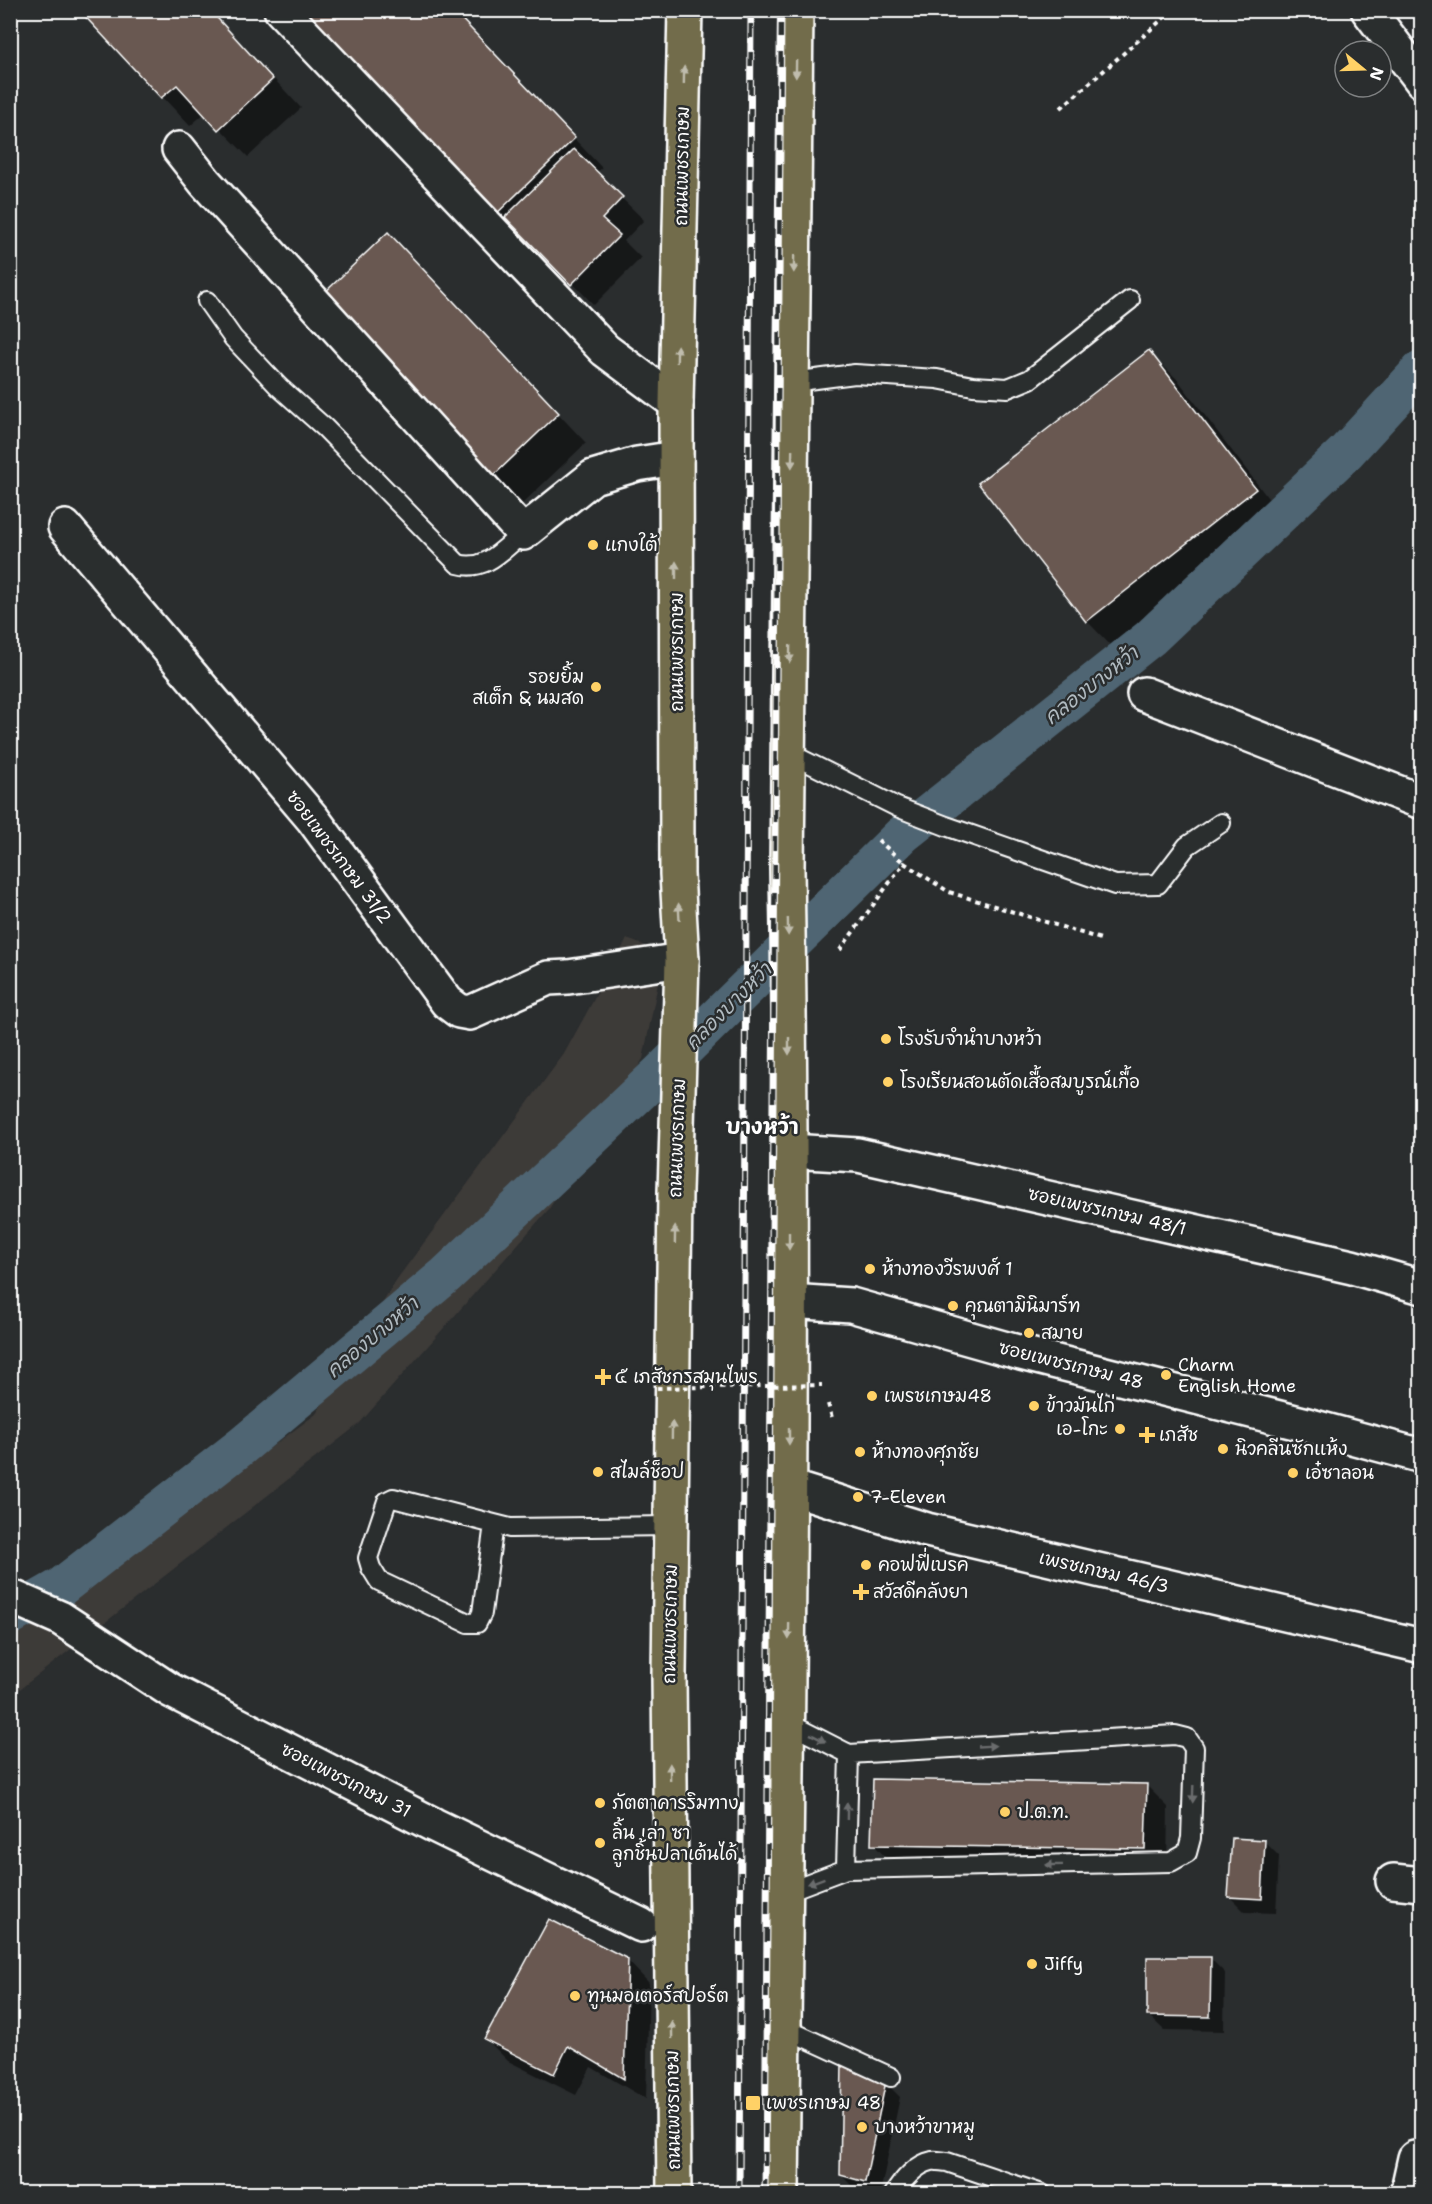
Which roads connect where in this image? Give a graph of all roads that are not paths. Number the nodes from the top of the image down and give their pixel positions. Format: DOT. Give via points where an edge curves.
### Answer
graph roads {
  1 [pos="281,10"];
  2 [pos="685,10"];
  3 [pos="796,10"];
  4 [pos="1368,10"];
  5 [pos="1422,81"];
  6 [pos="179,149"];
  7 [pos="1130,300"];
  8 [pos="207,301"];
  9 [pos="792,382"];
  10 [pos="676,403"];
  11 [pos="676,459"];
  12 [pos="65,527"];
  13 [pos="523,532"];
  14 [pos="1144,694"];
  15 [pos="789,753"];
  16 [pos="1422,802"];
  17 [pos="1221,823"];
  18 [pos="682,960"];
  19 [pos="789,1151"];
  20 [pos="1422,1287"];
  21 [pos="789,1300"];
  22 [pos="1422,1456"];
  23 [pos="789,1487"];
  24 [pos="494,1524"];
  25 [pos="671,1526"];
  26 [pos="13,1596"];
  27 [pos="1422,1646"];
  28 [pos="788,1723"];
  29 [pos="849,1754"];
  30 [pos="846,1869"];
  31 [pos="785,1892"];
  32 [pos="641,1924"];
  33 [pos="784,2028"];
  34 [pos="891,2076"];
  35 [pos="1415,2158"];
  36 [pos="674,2193"];
  37 [pos="782,2193"];
  38 [pos="894,2193"];
  39 [pos="1042,2193"];
  40 [pos="1407,2193"];
  1 -- 10 [label="street" via="605,350"];
  10 -- 2 [label="main road, ถนนเพชรเกษม, one-way"];
  3 -- 9 [label="main road, one-way"];
  4 -- 5 [label="street"];
  6 -- 13 [label="street"];
  7 -- 9 [label="lane" via="1030,379 1008,388 855,374"];
  8 -- 13 [label="lane" via="233,338 279,387 458,564 483,565"];
  9 -- 15 [label="main road, one-way"];
  10 -- 11 [label="main road, ถนนเพชรเกษม"];
  11 -- 13 [label="street" via="637,464 593,477"];
  18 -- 11 [label="main road, ถนนเพชรเกษม, one-way" via="677,874"];
  12 -- 18 [label="street, ซอยเพชรเกษม 31/2" via="313,819 447,1002 459,1011 470,1013 548,978"];
  14 -- 16 [label="street"];
  15 -- 17 [label="lane" via="897,807 1115,885 1158,884 1187,846"];
  15 -- 19 [label="main road, one-way"];
  25 -- 18 [label="main road, ถนนเพชรเกษม, one-way"];
  19 -- 20 [label="street, ซอยเพชรเกษม 48/1" via="858,1155 1352,1267"];
  19 -- 21 [label="main road, one-way"];
  21 -- 22 [label="street, ซอยเพชรเกษม 48" via="851,1305"];
  21 -- 23 [label="main road, one-way"];
  23 -- 27 [label="street, เพรชเกษม 46/3" via="927,1530"];
  23 -- 28 [label="main road, one-way"];
  24 -- 24 [label="lane" via="482,1613 477,1623 468,1623 380,1581 371,1568 368,1558 387,1501 393,1498"];
  24 -- 25 [label="lane" via="510,1528"];
  36 -- 25 [label="main road, ถนนเพชรเกษม, one-way"];
  26 -- 32 [label="street, ซอยเพชรเกษม 31" via="60,1618 170,1690 434,1825"];
  28 -- 29 [label="lane, one-way"];
  28 -- 31 [label="main road"];
  30 -- 29 [label="lane, one-way"];
  29 -- 30 [label="lane, one-way" via="1175,1735 1187,1738 1194,1748 1191,1839 1187,1853 1171,1862"];
  30 -- 31 [label="lane, one-way"];
  31 -- 33 [label="main road"];
  33 -- 34 [label="lane"];
  33 -- 37 [label="main road"];
  35 -- 40 [label="street"];
  38 -- 39 [label="lane" via="917,2168 932,2161 947,2162"];
}
